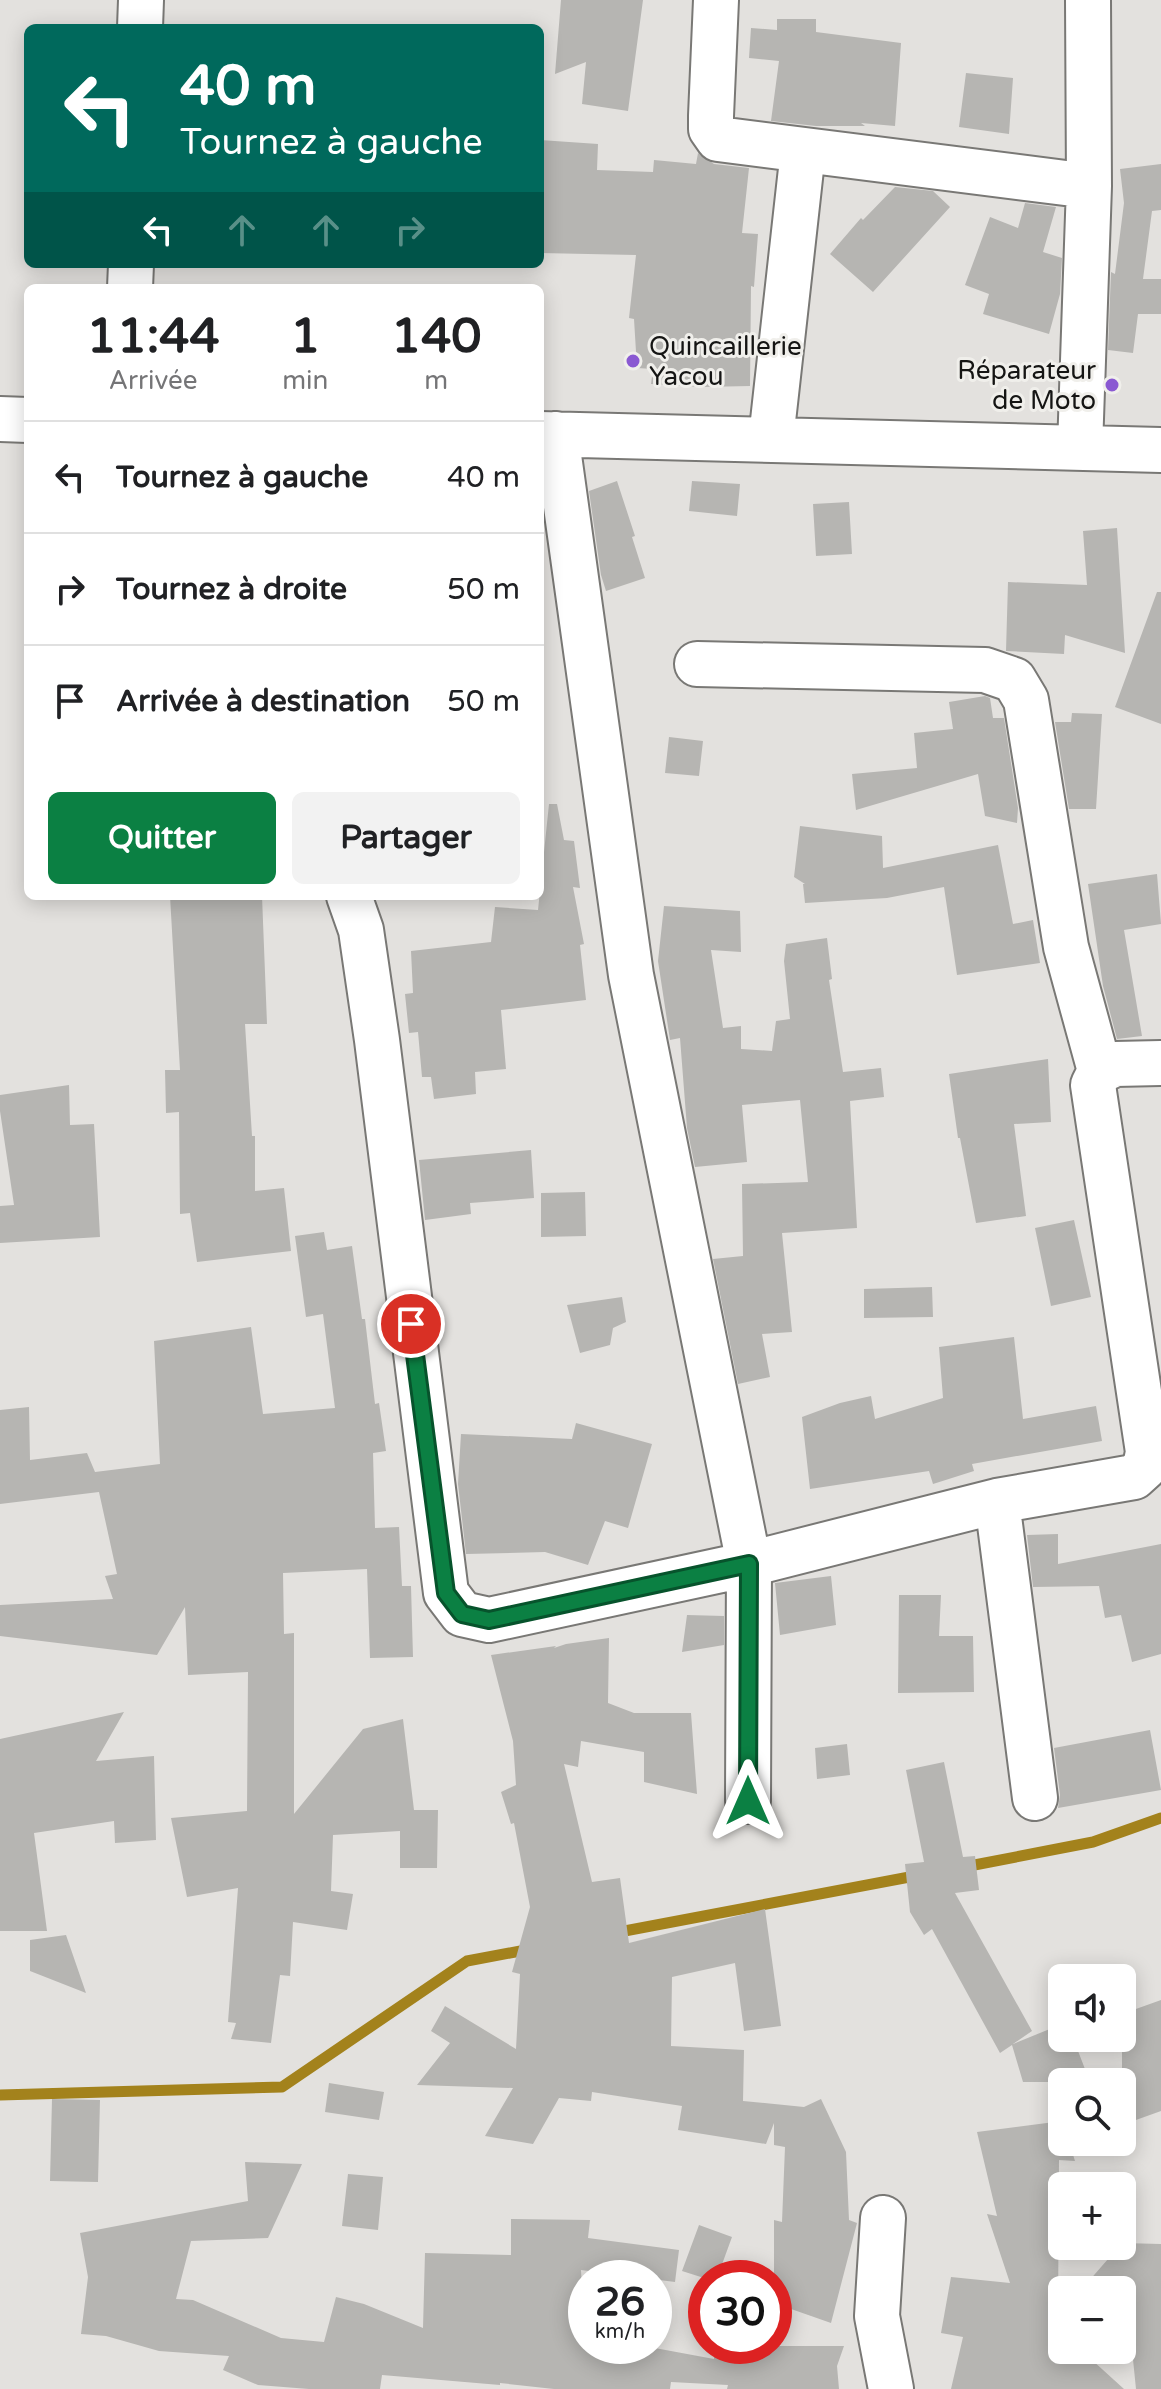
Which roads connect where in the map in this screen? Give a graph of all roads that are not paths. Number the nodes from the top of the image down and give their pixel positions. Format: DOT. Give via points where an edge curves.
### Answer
graph roads {
  1 [pos="141,0"];
  2 [pos="716,0"];
  3 [pos="1088,0"];
  4 [pos="140,24"];
  5 [pos="803,151"];
  6 [pos="1089,186"];
  7 [pos="0,419"];
  8 [pos="24,420"];
  9 [pos="548,434"];
  10 [pos="771,439"];
  11 [pos="1080,448"];
  12 [pos="1161,450"];
  13 [pos="697,664"];
  14 [pos="350,900"];
  15 [pos="1161,1063"];
  16 [pos="1100,1071"];
  17 [pos="1153,1464"];
  18 [pos="997,1501"];
  19 [pos="749,1564"];
  20 [pos="1035,1798"];
  21 [pos="748,1801"];
  22 [pos="883,2218"];
  23 [pos="891,2389"];
  1 -- 4 [label="street"];
  2 -- 5 [label="street" via="711,129 718,139"];
  3 -- 6 [label="street"];
  5 -- 6 [label="street"];
  5 -- 10 [label="street"];
  6 -- 11 [label="street"];
  7 -- 8 [label="street"];
  9 -- 10 [label="street"];
  9 -- 19 [label="street" via="631,975"];
  10 -- 11 [label="street"];
  11 -- 12 [label="street"];
  13 -- 16 [label="street" via="985,670 1014,680 1026,700 1066,947"];
  14 -- 19 [label="street" via="361,930 375,1025 446,1593 462,1614 489,1620"];
  15 -- 16 [label="street" via="1115,1064"];
  16 -- 17 [label="street" via="1093,1085"];
  17 -- 18 [label="street" via="1134,1477"];
  18 -- 19 [label="street"];
  18 -- 20 [label="street"];
  19 -- 21 [label="street"];
  22 -- 23 [label="street" via="877,2316"];
}
